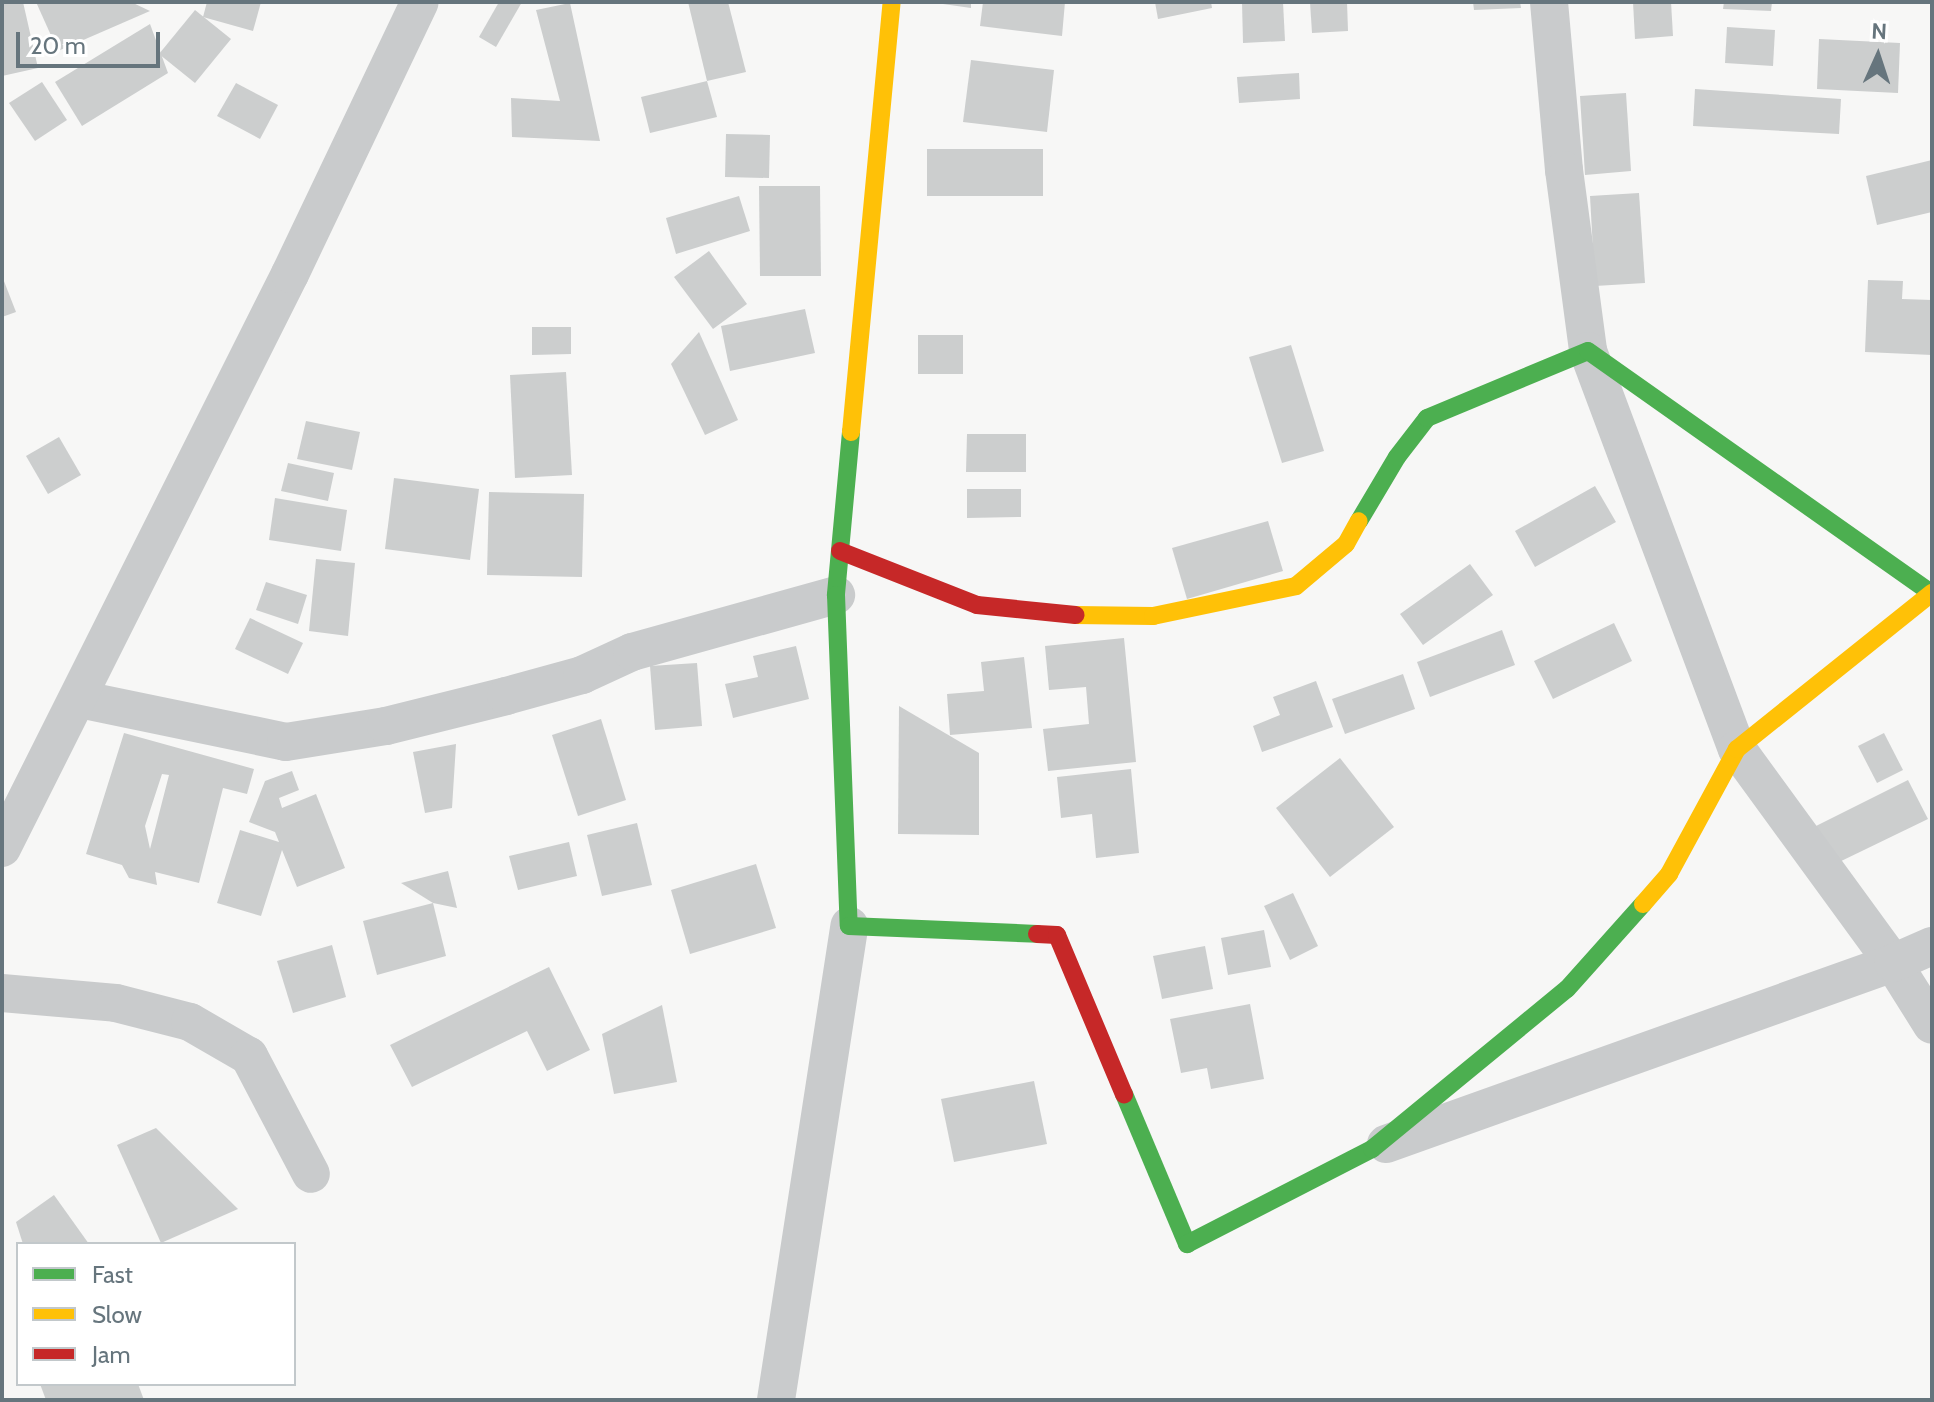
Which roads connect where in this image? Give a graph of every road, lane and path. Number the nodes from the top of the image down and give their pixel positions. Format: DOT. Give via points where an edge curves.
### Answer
graph roads {
  1 [pos="420,2"];
  2 [pos="892,2"];
  3 [pos="1549,2"];
  4 [pos="1588,351"];
  5 [pos="840,551"];
  6 [pos="1932,594"];
  7 [pos="836,595"];
  8 [pos="79,699"];
  9 [pos="1737,749"];
  10 [pos="2,848"];
  11 [pos="849,926"];
  12 [pos="1932,946"];
  13 [pos="1893,963"];
  14 [pos="2,993"];
  15 [pos="1932,1025"];
  16 [pos="1372,1149"];
  17 [pos="311,1174"];
  18 [pos="776,1400"];
  1 -- 8 [label="street"];
  2 -- 5 [label="street"];
  3 -- 4 [label="street"];
  4 -- 5 [label="street" via="1427,418 1397,457 1346,544 1296,586 1153,616 1047,615 977,605"];
  4 -- 6 [label="street"];
  4 -- 9 [label="street"];
  5 -- 7 [label="street"];
  6 -- 9 [label="street"];
  7 -- 8 [label="street" via="632,652 582,675 506,696 386,726 286,742"];
  7 -- 11 [label="street"];
  8 -- 10 [label="street"];
  9 -- 13 [label="street"];
  9 -- 16 [label="street" via="1669,874 1567,989"];
  11 -- 16 [label="street" via="1057,935 1187,1244"];
  11 -- 18 [label="street"];
  12 -- 13 [label="street"];
  13 -- 15 [label="street"];
  13 -- 16 [label="street"];
  14 -- 17 [label="street" via="116,1003 190,1022 249,1056"];
}
